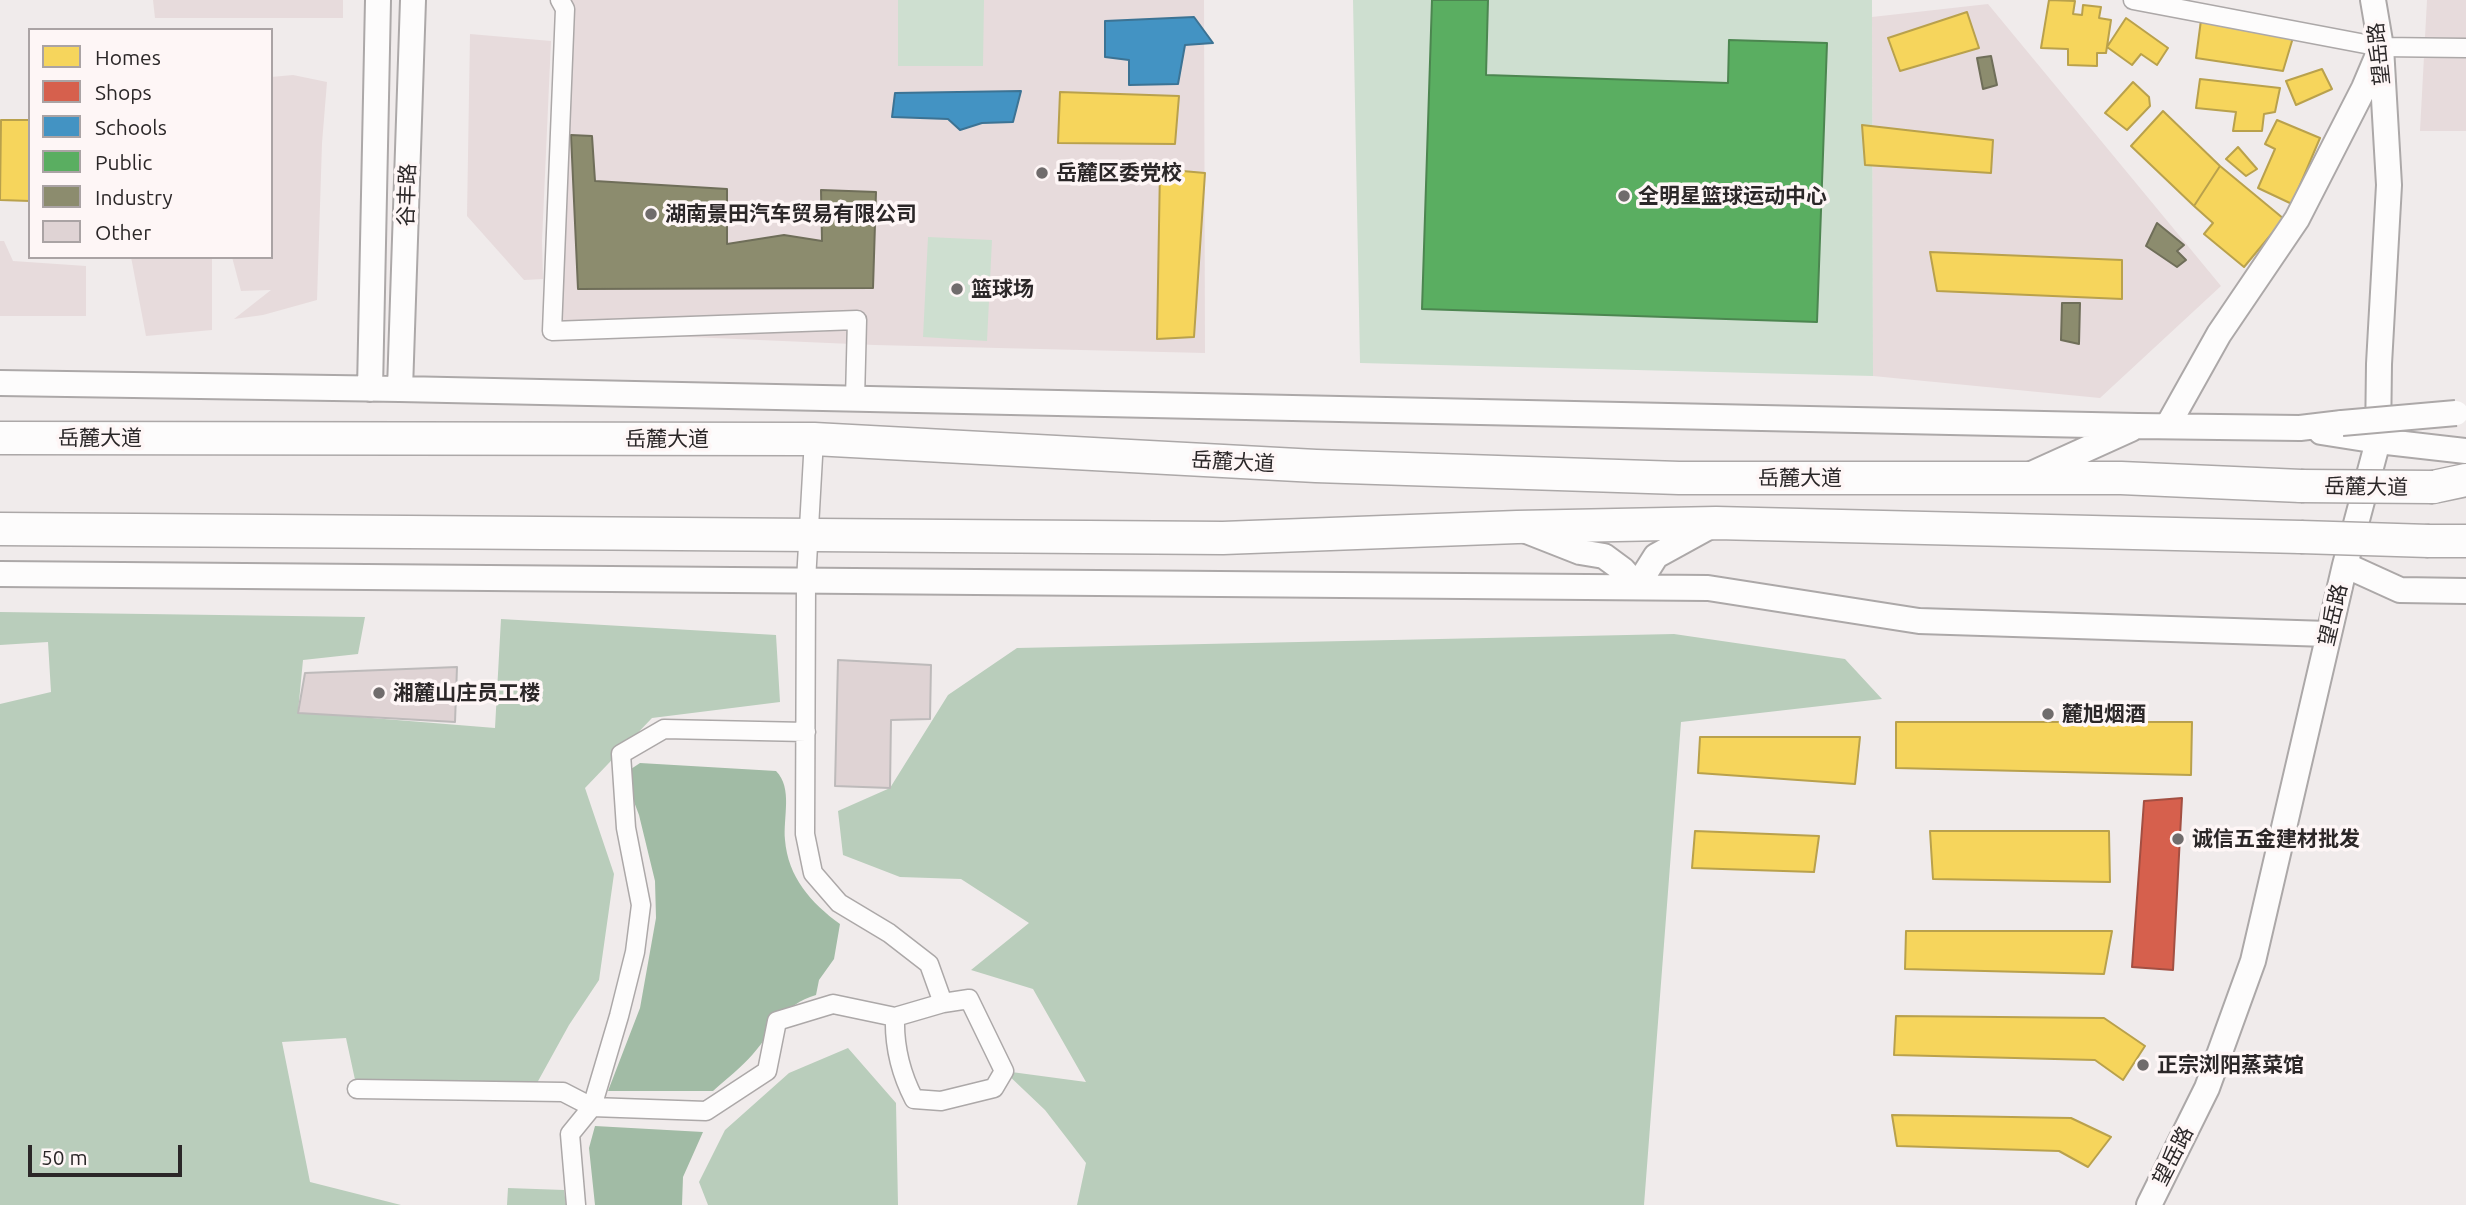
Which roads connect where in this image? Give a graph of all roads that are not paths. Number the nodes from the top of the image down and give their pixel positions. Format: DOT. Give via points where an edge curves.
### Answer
graph roads {
  1 [pos="378,0"];
  2 [pos="413,0"];
  3 [pos="560,0"];
  4 [pos="2133,0"];
  5 [pos="2373,0"];
  6 [pos="2381,47"];
  7 [pos="2466,48"];
  8 [pos="0,383"];
  9 [pos="370,389"];
  10 [pos="400,390"];
  11 [pos="855,399"];
  12 [pos="2461,412"];
  13 [pos="2168,425"];
  14 [pos="2138,426"];
  15 [pos="2300,428"];
  16 [pos="0,438"];
  17 [pos="814,439"];
  18 [pos="2378,441"];
  19 [pos="2466,451"];
  20 [pos="2024,478"];
  21 [pos="2466,480"];
  22 [pos="2433,487"];
  23 [pos="2466,487"];
  24 [pos="1716,523"];
  25 [pos="1517,527"];
  26 [pos="0,529"];
  27 [pos="808,534"];
  28 [pos="2466,541"];
  29 [pos="2345,565"];
  30 [pos="0,574"];
  31 [pos="806,581"];
  32 [pos="1637,586"];
  33 [pos="2466,591"];
  34 [pos="2328,634"];
  35 [pos="806,732"];
  36 [pos="943,1003"];
  37 [pos="895,1017"];
  38 [pos="357,1088"];
  39 [pos="592,1107"];
  40 [pos="576,1205"];
  41 [pos="2149,1205"];
  1 -- 9 [label="street, 谷丰路"];
  2 -- 10 [label="street, 谷丰路"];
  3 -- 11 [label="street" via="565,9 552,331 857,320"];
  4 -- 6 [label="street"];
  5 -- 6 [label="street, 望岳路"];
  6 -- 7 [label="street"];
  6 -- 13 [label="street" via="2297,219 2219,334"];
  6 -- 18 [label="street, 望岳路" via="2389,185"];
  8 -- 9 [label="street"];
  9 -- 10 [label="street"];
  10 -- 11 [label="street"];
  11 -- 14 [label="street"];
  12 -- 15 [label="street, bridge"];
  13 -- 14 [label="street"];
  13 -- 15 [label="street"];
  14 -- 20 [label="street"];
  15 -- 18 [label="street"];
  16 -- 17 [label="highway, 岳麓大道"];
  17 -- 20 [label="highway, 岳麓大道" via="1316,466 1651,477"];
  17 -- 27 [label="street"];
  18 -- 19 [label="street"];
  18 -- 29 [label="street, 望岳路"];
  20 -- 22 [label="highway, 岳麓大道, bridge"];
  21 -- 22 [label="highway"];
  22 -- 23 [label="highway, 岳麓大道"];
  24 -- 25 [label="highway"];
  24 -- 28 [label="highway, bridge"];
  24 -- 32 [label="street" via="1656,556"];
  25 -- 27 [label="highway" via="1223,538"];
  25 -- 32 [label="street" via="1580,552 1604,556"];
  26 -- 27 [label="highway"];
  27 -- 31 [label="street"];
  29 -- 33 [label="street" via="2400,590"];
  29 -- 34 [label="street, 望岳路"];
  30 -- 31 [label="street"];
  31 -- 32 [label="street"];
  31 -- 35 [label="street"];
  32 -- 34 [label="street" via="1708,588 1919,621"];
  34 -- 41 [label="street, 望岳路" via="2253,961 2207,1088"];
  35 -- 36 [label="street" via="805,834 813,873 839,903 929,964"];
  35 -- 39 [label="street" via="664,729 621,754 626,828 641,905 635,952"];
  36 -- 37 [label="street"];
  36 -- 37 [label="street" via="969,999 1004,1071 995,1088 941,1101 914,1099 897,1053"];
  37 -- 39 [label="street" via="833,1004 777,1021 767,1071 706,1111"];
  38 -- 39 [label="street" via="563,1092"];
  39 -- 40 [label="street" via="570,1134"];
}
